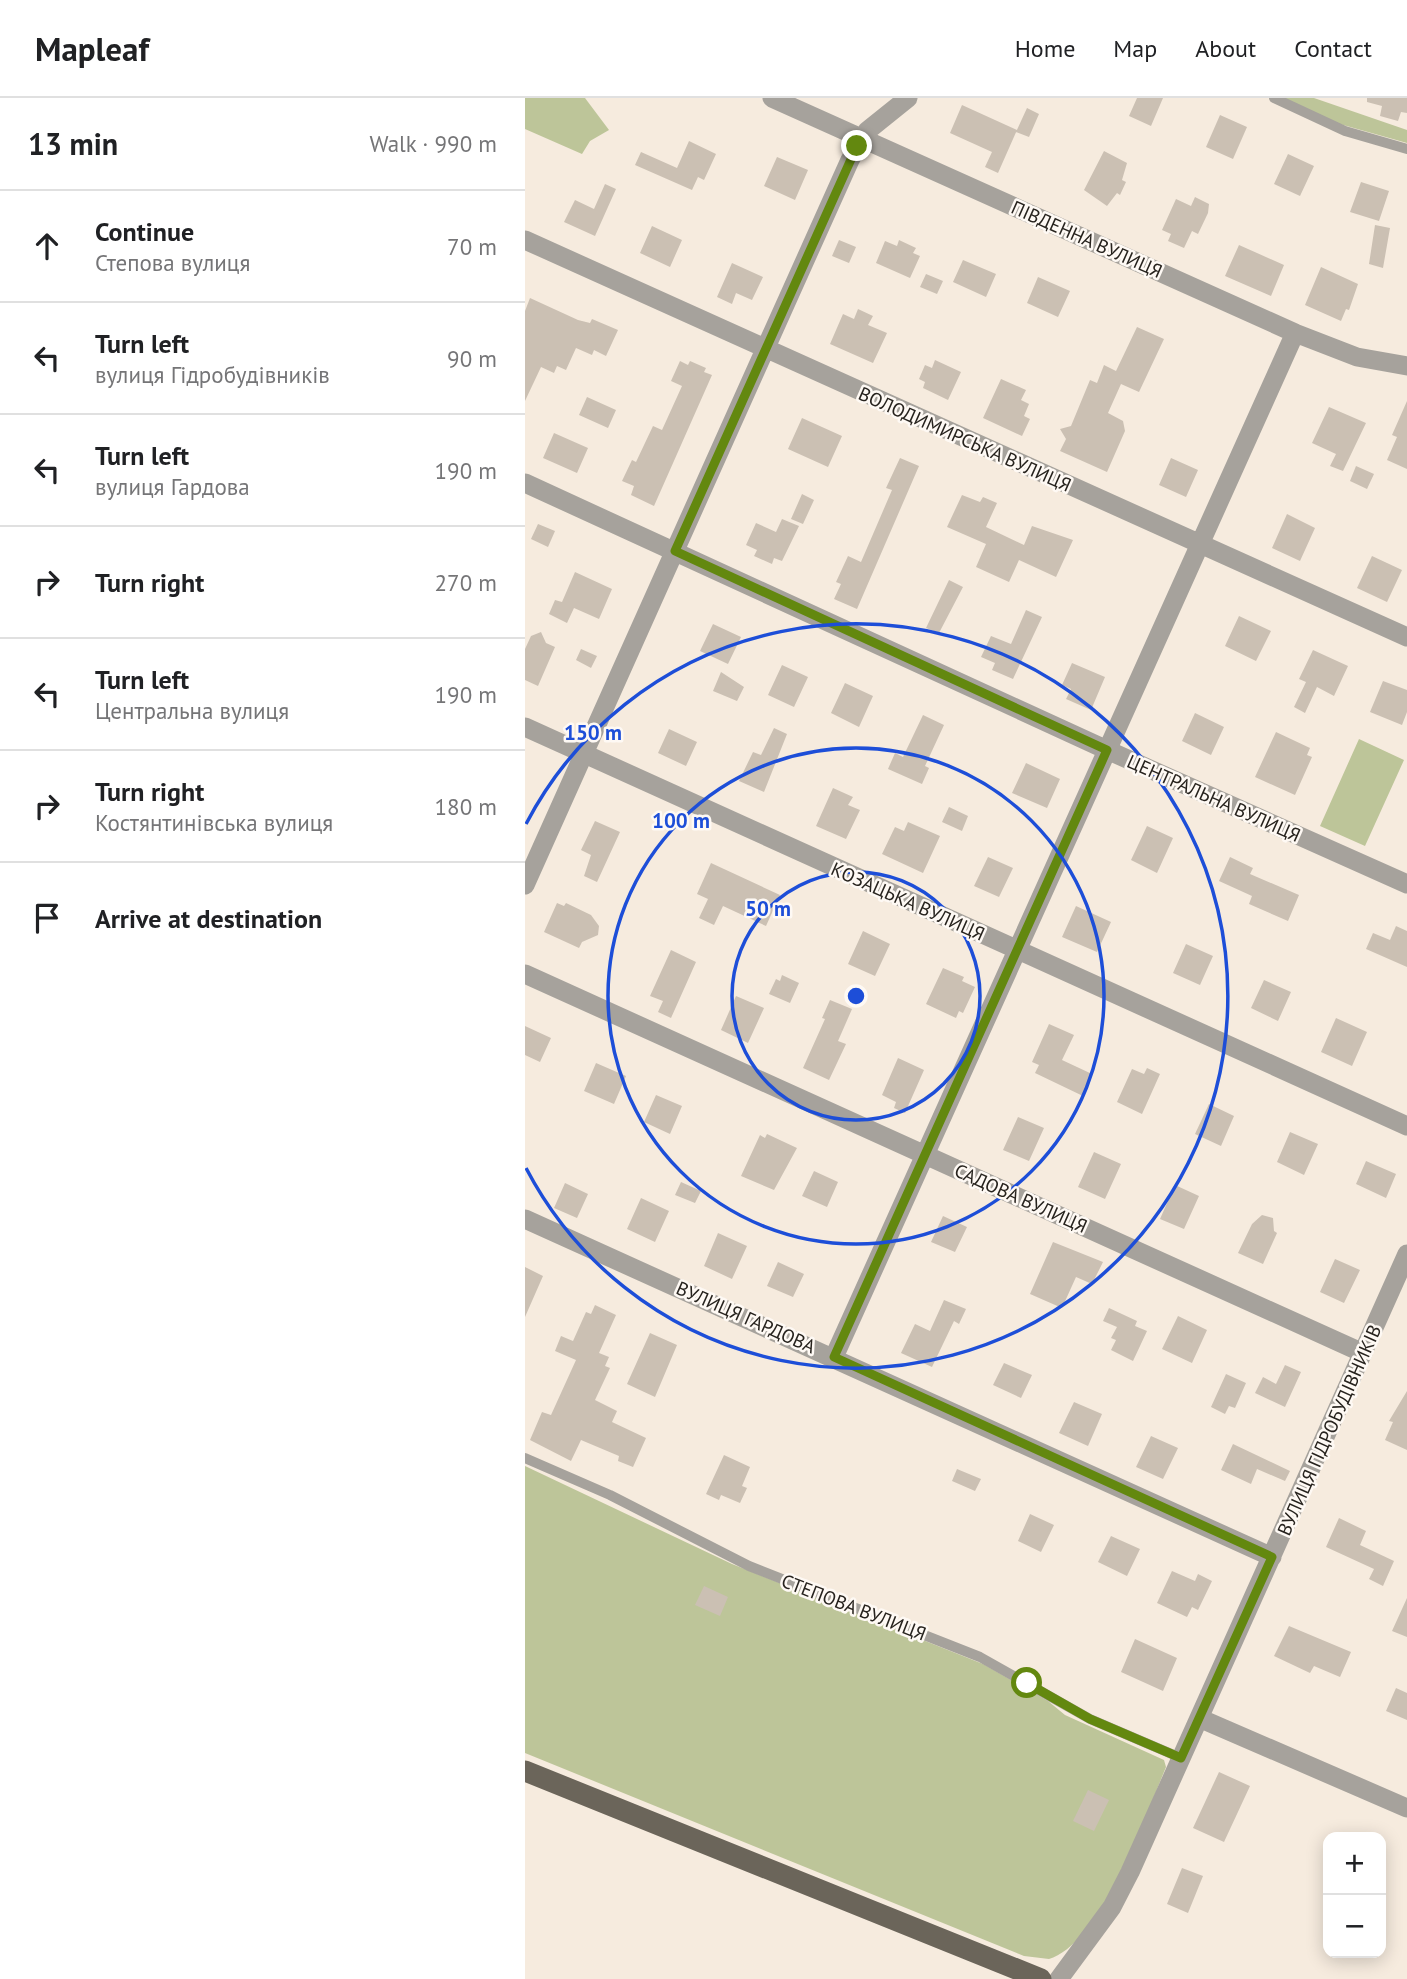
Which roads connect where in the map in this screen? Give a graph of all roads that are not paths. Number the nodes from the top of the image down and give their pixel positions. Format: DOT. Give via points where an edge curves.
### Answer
graph roads {
  1 [pos="772,98"];
  2 [pos="908,98"];
  3 [pos="1274,98"];
  4 [pos="862,138"];
  5 [pos="1407,149"];
  6 [pos="525,240"];
  7 [pos="1295,334"];
  8 [pos="766,349"];
  9 [pos="1407,366"];
  10 [pos="525,483"];
  11 [pos="1200,545"];
  12 [pos="675,551"];
  13 [pos="1407,637"];
  14 [pos="525,727"];
  15 [pos="1107,750"];
  16 [pos="584,754"];
  17 [pos="1407,884"];
  18 [pos="525,885"];
  19 [pos="1017,950"];
  20 [pos="525,974"];
  21 [pos="1407,1126"];
  22 [pos="924,1154"];
  23 [pos="525,1219"];
  24 [pos="1407,1254"];
  25 [pos="1363,1353"];
  26 [pos="834,1357"];
  27 [pos="525,1458"];
  28 [pos="1272,1557"];
  29 [pos="1199,1718"];
  30 [pos="1181,1758"];
  31 [pos="525,1770"];
  32 [pos="1405,1804"];
  33 [pos="1041,1979"];
  34 [pos="1059,1979"];
  1 -- 4 [label="street, ПІВДЕННА ВУЛИЦЯ"];
  2 -- 4 [label="street"];
  3 -- 5 [label="lane" via="1345,131"];
  4 -- 7 [label="street, ПІВДЕННА ВУЛИЦЯ"];
  4 -- 8 [label="street"];
  6 -- 8 [label="street, ВОЛОДИМИРСЬКА ВУЛИЦЯ"];
  7 -- 9 [label="street, ПІВДЕННА ВУЛИЦЯ" via="1357,357"];
  7 -- 11 [label="street"];
  8 -- 11 [label="street, ВОЛОДИМИРСЬКА ВУЛИЦЯ"];
  8 -- 12 [label="street"];
  10 -- 12 [label="street, ЦЕНТРАЛЬНА ВУЛИЦЯ"];
  11 -- 13 [label="street, ВОЛОДИМИРСЬКА ВУЛИЦЯ"];
  11 -- 15 [label="street"];
  12 -- 15 [label="street, ЦЕНТРАЛЬНА ВУЛИЦЯ"];
  12 -- 16 [label="street"];
  14 -- 16 [label="street, КОЗАЦЬКА ВУЛИЦЯ"];
  15 -- 17 [label="street, ЦЕНТРАЛЬНА ВУЛИЦЯ"];
  15 -- 19 [label="street"];
  16 -- 18 [label="street"];
  16 -- 19 [label="street, КОЗАЦЬКА ВУЛИЦЯ"];
  19 -- 21 [label="street, КОЗАЦЬКА ВУЛИЦЯ"];
  19 -- 22 [label="street"];
  20 -- 22 [label="street, САДОВА ВУЛИЦЯ"];
  22 -- 25 [label="street, САДОВА ВУЛИЦЯ"];
  22 -- 26 [label="street"];
  23 -- 26 [label="street, ВУЛИЦЯ ГАРДОВА"];
  24 -- 25 [label="street, ВУЛИЦЯ ГІДРОБУДІВНИКІВ"];
  25 -- 28 [label="street, ВУЛИЦЯ ГІДРОБУДІВНИКІВ"];
  26 -- 28 [label="street, ВУЛИЦЯ ГАРДОВА"];
  27 -- 30 [label="lane, СТЕПОВА ВУЛИЦЯ" via="750,1566 980,1657 1090,1719"];
  28 -- 29 [label="street, ВУЛИЦЯ ГІДРОБУДІВНИКІВ"];
  29 -- 30 [label="street, ВУЛИЦЯ ГІДРОБУДІВНИКІВ"];
  29 -- 32 [label="street"];
  30 -- 34 [label="street, ВУЛИЦЯ ГІДРОБУДІВНИКІВ" via="1122,1889"];
  31 -- 33 [label="main road"];
}
